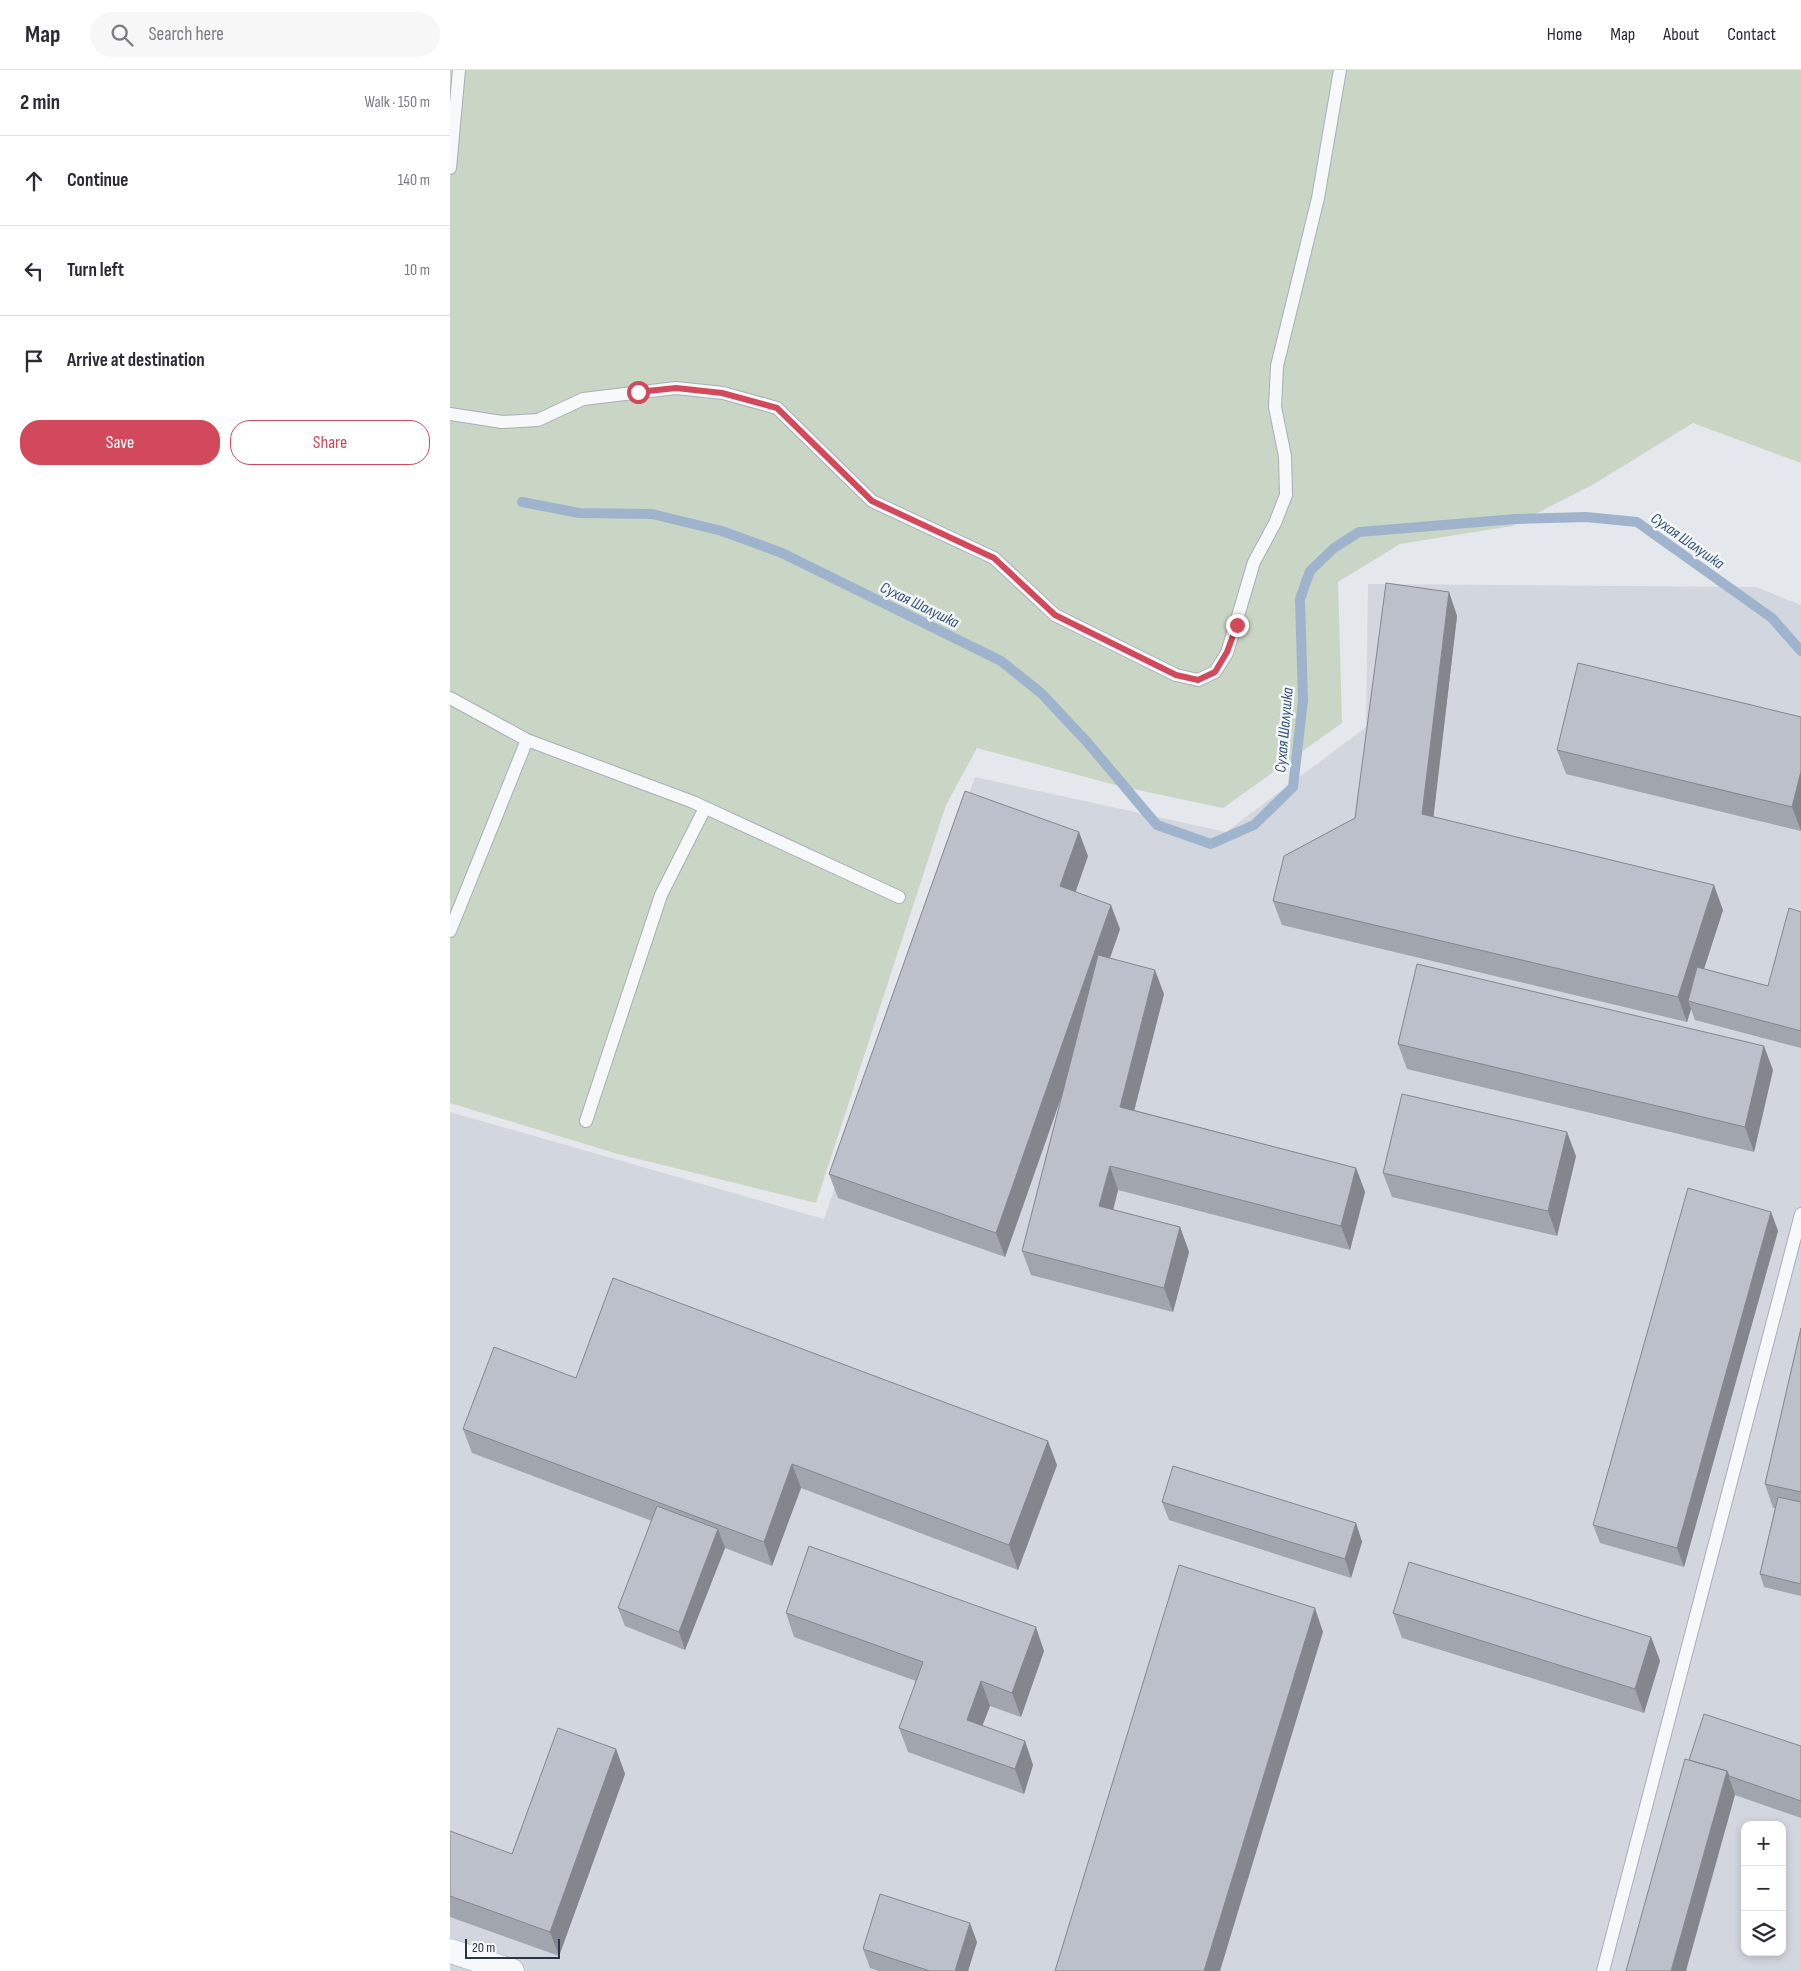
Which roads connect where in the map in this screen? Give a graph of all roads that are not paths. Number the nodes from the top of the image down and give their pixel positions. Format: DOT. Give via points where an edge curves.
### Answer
graph roads {
  1 [pos="459,70"];
  2 [pos="1340,70"];
  3 [pos="450,168"];
  4 [pos="450,414"];
  5 [pos="450,698"];
  6 [pos="527,740"];
  7 [pos="705,808"];
  8 [pos="899,897"];
  9 [pos="450,931"];
  10 [pos="586,1121"];
  11 [pos="1801,1214"];
  12 [pos="450,1950"];
  13 [pos="512,1971"];
  14 [pos="1603,1971"];
  1 -- 3 [label="lane"];
  2 -- 4 [label="lane" via="1318,198 1277,366 1275,407 1285,456 1286,495 1254,562 1227,652 1215,672 1198,680 1176,675 1055,615 994,558 872,501 777,408 722,393 676,388 583,400 538,420 502,422"];
  5 -- 6 [label="lane"];
  6 -- 7 [label="lane"];
  6 -- 9 [label="lane"];
  7 -- 8 [label="lane"];
  7 -- 10 [label="lane" via="661,895"];
  11 -- 14 [label="lane"];
  12 -- 13 [label="street"];
}
